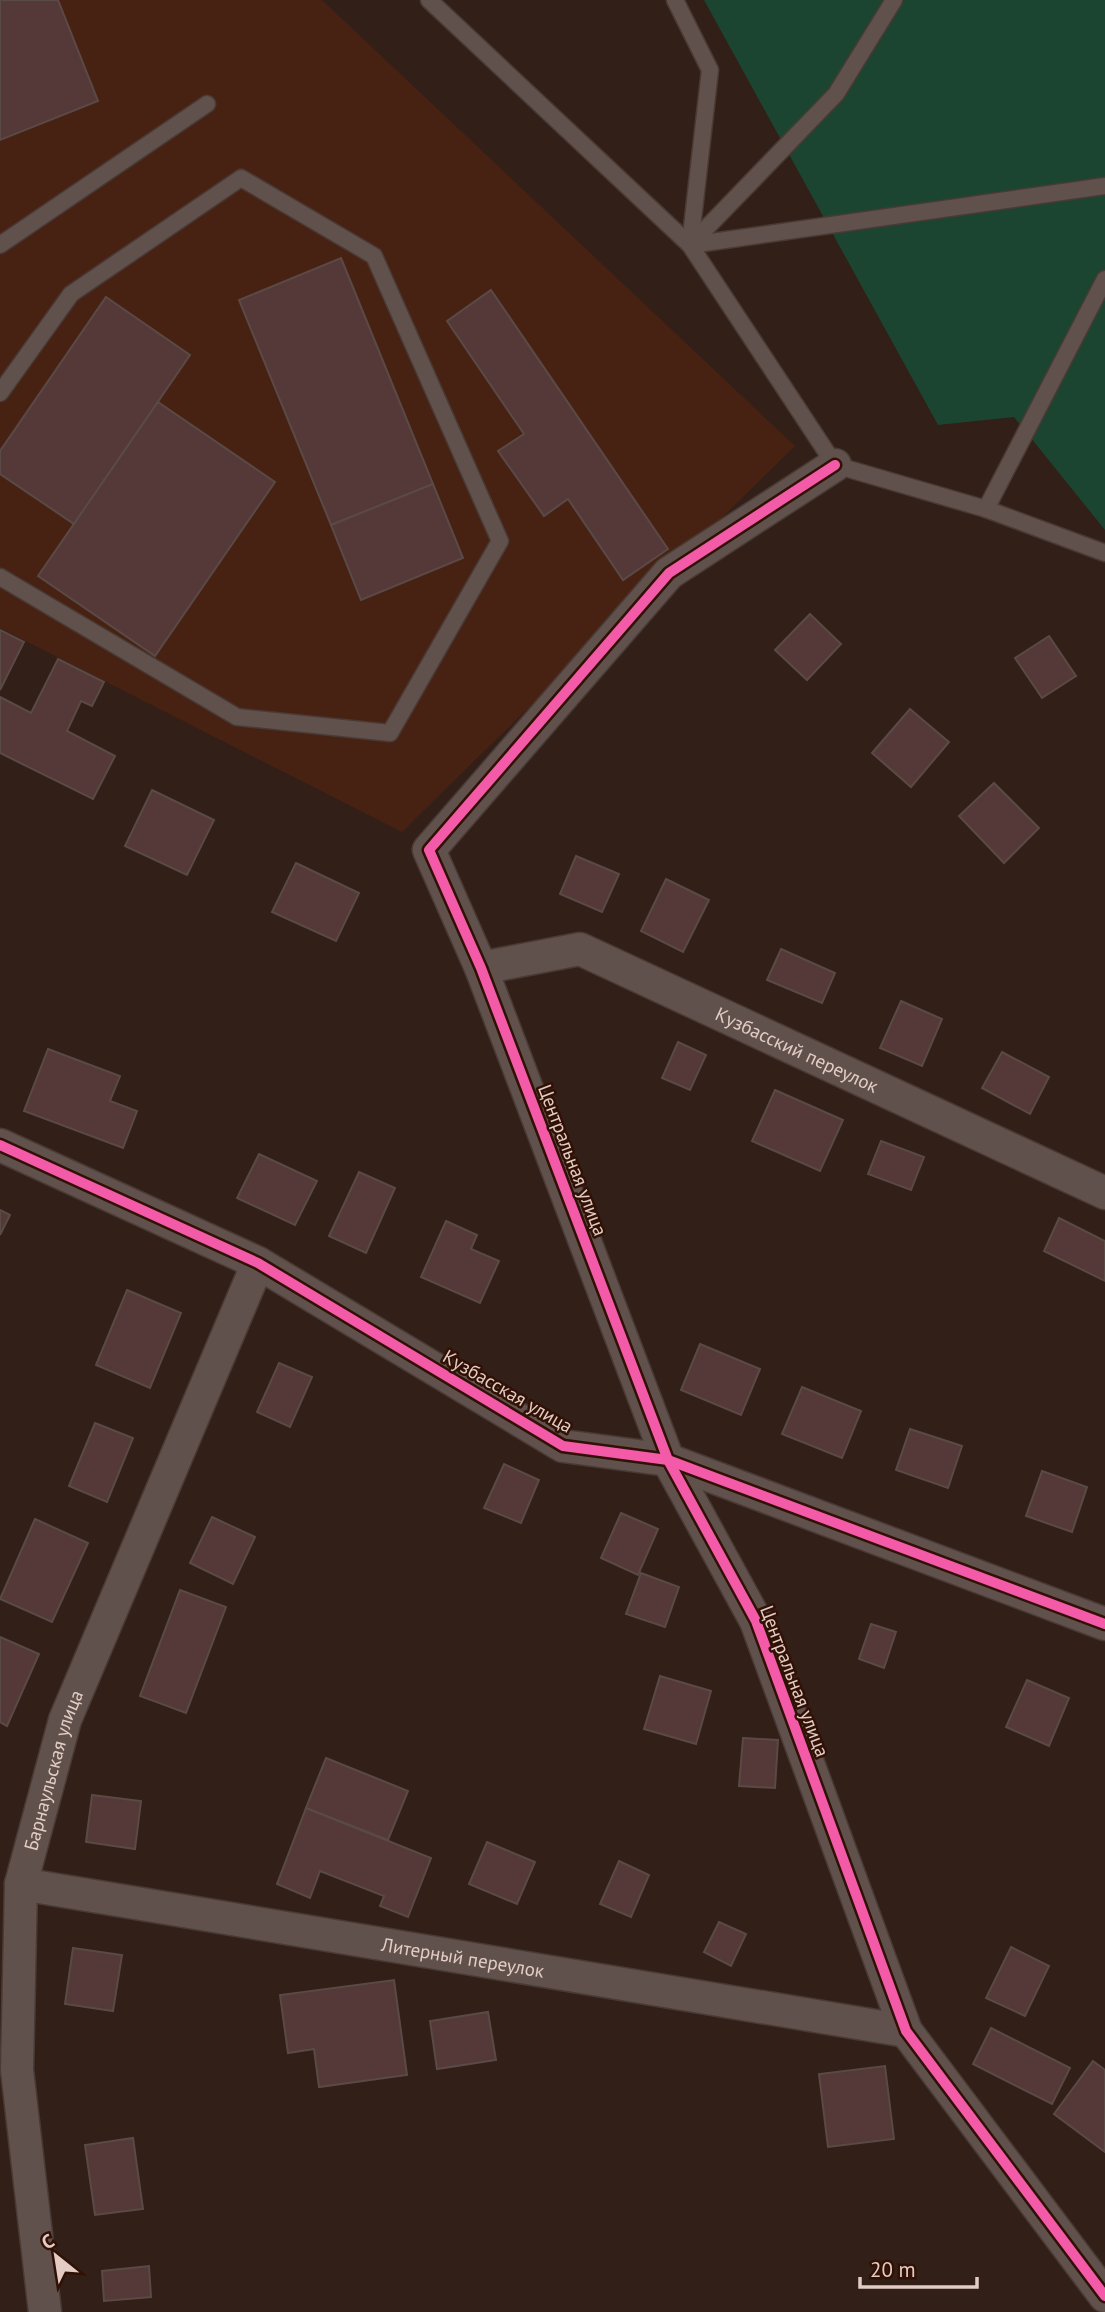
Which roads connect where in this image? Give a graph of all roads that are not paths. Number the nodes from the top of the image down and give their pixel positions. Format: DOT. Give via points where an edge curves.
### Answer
graph roads {
  1 [pos="429,0"];
  2 [pos="675,0"];
  3 [pos="894,0"];
  4 [pos="207,104"];
  5 [pos="1105,186"];
  6 [pos="0,245"];
  7 [pos="690,245"];
  8 [pos="1105,279"];
  9 [pos="0,393"];
  10 [pos="835,465"];
  11 [pos="986,509"];
  12 [pos="1105,553"];
  13 [pos="0,577"];
  14 [pos="481,968"];
  15 [pos="0,1146"];
  16 [pos="1105,1193"];
  17 [pos="258,1263"];
  18 [pos="668,1460"];
  19 [pos="1105,1624"];
  20 [pos="20,1884"];
  21 [pos="906,2031"];
  22 [pos="1105,2296"];
  23 [pos="45,2312"];
  1 -- 7 [label="lane"];
  2 -- 7 [label="lane" via="710,70"];
  3 -- 7 [label="lane" via="836,94"];
  4 -- 6 [label="lane"];
  5 -- 7 [label="lane"];
  7 -- 10 [label="lane"];
  8 -- 11 [label="lane"];
  9 -- 13 [label="lane" via="71,294 241,178 374,256 500,541 390,733 237,717"];
  10 -- 11 [label="lane"];
  10 -- 14 [label="street, Центральная улица" via="669,573 429,850"];
  11 -- 12 [label="lane"];
  14 -- 16 [label="street, Кузбасский переулок" via="580,949"];
  14 -- 18 [label="street, Центральная улица"];
  15 -- 17 [label="street, Кузбасская улица"];
  17 -- 18 [label="street, Кузбасская улица" via="563,1446"];
  17 -- 20 [label="street, Барнаульская улица" via="65,1720"];
  18 -- 19 [label="street, Кузбасская улица"];
  18 -- 21 [label="street, Центральная улица" via="756,1621"];
  20 -- 21 [label="street, Литерный переулок"];
  20 -- 23 [label="street, Барнаульская улица" via="17,2070"];
  21 -- 22 [label="street, Центральная улица"];
}
